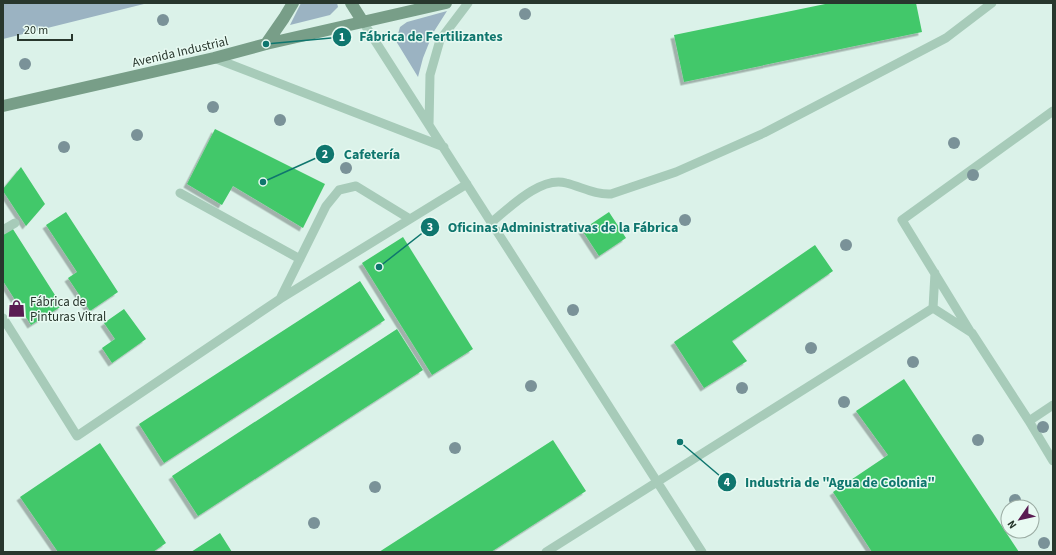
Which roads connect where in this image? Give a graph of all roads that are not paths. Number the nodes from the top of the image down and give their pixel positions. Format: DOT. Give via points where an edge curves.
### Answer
graph roads {
  1 [pos="293,3"];
  2 [pos="351,3"];
  3 [pos="446,3"];
  4 [pos="468,3"];
  5 [pos="992,3"];
  6 [pos="363,22"];
  7 [pos="266,44"];
  8 [pos="214,58"];
  9 [pos="3,106"];
  10 [pos="1053,111"];
  11 [pos="429,125"];
  12 [pos="444,147"];
  13 [pos="467,184"];
  14 [pos="180,193"];
  15 [pos="410,219"];
  16 [pos="492,222"];
  17 [pos="14,223"];
  18 [pos="3,230"];
  19 [pos="300,259"];
  20 [pos="935,273"];
  21 [pos="280,299"];
  22 [pos="933,308"];
  23 [pos="3,318"];
  24 [pos="972,333"];
  25 [pos="1053,405"];
  26 [pos="1029,421"];
  27 [pos="1053,461"];
  28 [pos="658,482"];
  29 [pos="546,552"];
  30 [pos="702,552"];
  1 -- 7 [label="main road"];
  2 -- 6 [label="main road"];
  3 -- 6 [label="main road, Avenida Industrial"];
  4 -- 11 [label="lane" via="440,40 430,75"];
  5 -- 16 [label="lane" via="946,38 764,133 676,172 601,195 564,183 552,182 523,196"];
  6 -- 7 [label="main road, Avenida Industrial"];
  6 -- 11 [label="lane"];
  7 -- 8 [label="main road, Avenida Industrial"];
  8 -- 9 [label="main road, Avenida Industrial"];
  8 -- 12 [label="lane"];
  10 -- 20 [label="lane" via="902,220"];
  11 -- 12 [label="lane"];
  12 -- 13 [label="lane"];
  13 -- 15 [label="lane"];
  13 -- 16 [label="lane"];
  14 -- 19 [label="lane"];
  15 -- 19 [label="lane" via="356,186 339,190 326,206"];
  15 -- 21 [label="lane"];
  16 -- 28 [label="lane"];
  17 -- 18 [label="lane"];
  19 -- 21 [label="lane"];
  20 -- 22 [label="lane"];
  20 -- 24 [label="lane"];
  21 -- 23 [label="lane" via="77,436"];
  22 -- 24 [label="lane"];
  22 -- 28 [label="lane"];
  24 -- 26 [label="lane"];
  25 -- 26 [label="lane"];
  26 -- 27 [label="lane"];
  28 -- 29 [label="lane"];
  28 -- 30 [label="lane"];
}
